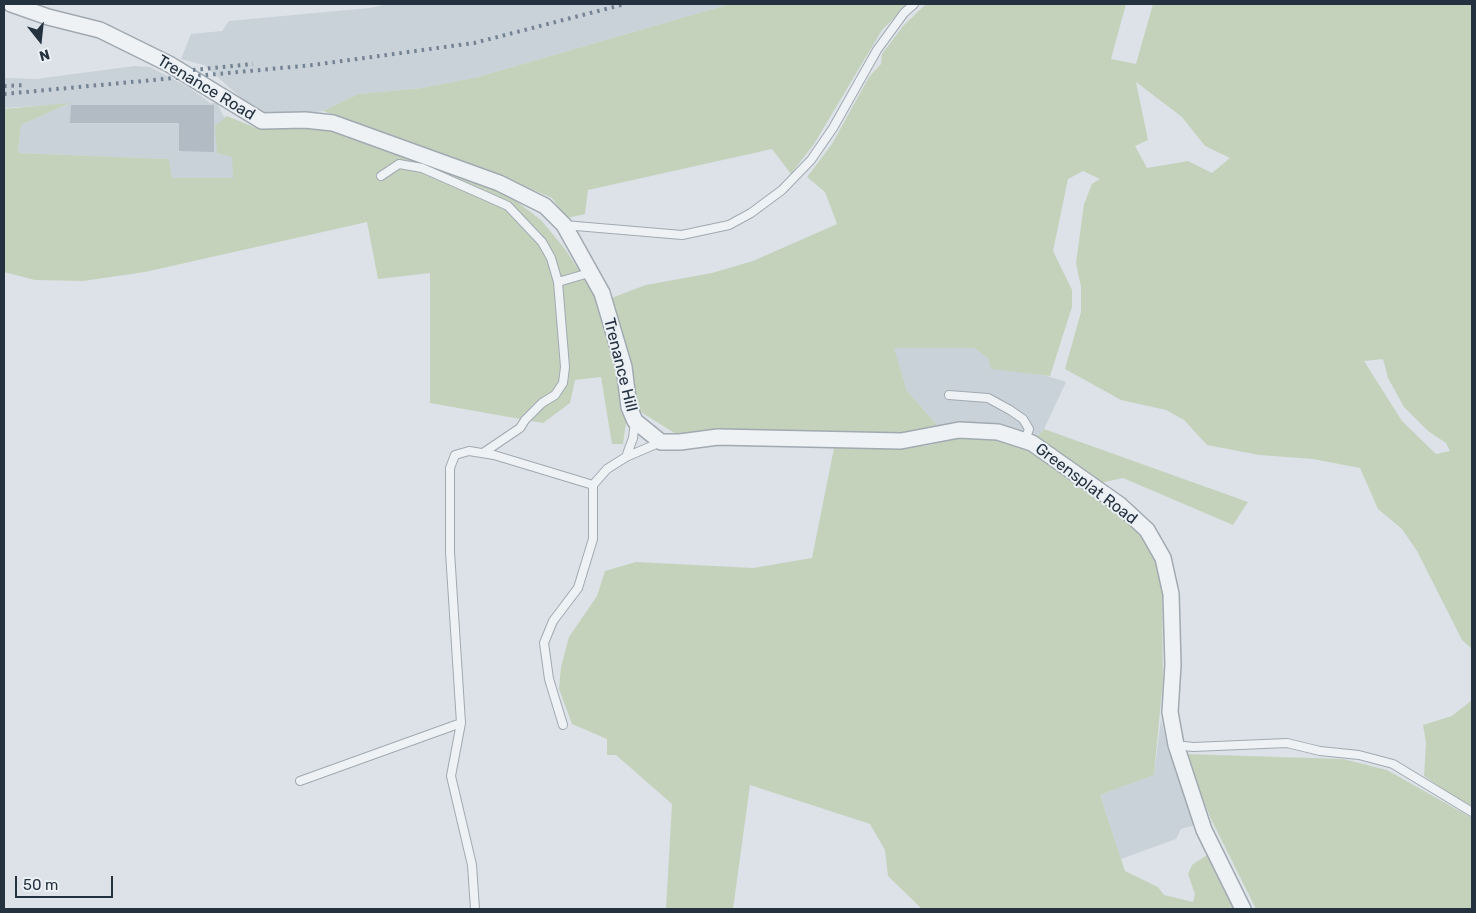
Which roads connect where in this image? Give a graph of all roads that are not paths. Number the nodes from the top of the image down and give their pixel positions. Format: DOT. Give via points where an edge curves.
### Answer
graph roads {
  1 [pos="11,4"];
  2 [pos="914,4"];
  3 [pos="381,176"];
  4 [pos="545,206"];
  5 [pos="564,225"];
  6 [pos="589,273"];
  7 [pos="558,282"];
  8 [pos="949,395"];
  9 [pos="635,421"];
  10 [pos="1025,441"];
  11 [pos="662,442"];
  12 [pos="483,453"];
  13 [pos="626,456"];
  14 [pos="593,485"];
  15 [pos="461,723"];
  16 [pos="563,725"];
  17 [pos="1176,745"];
  18 [pos="300,781"];
  19 [pos="1472,812"];
  20 [pos="475,909"];
  21 [pos="1243,909"];
  1 -- 4 [label="street, Trenance Road" via="100,30 169,64 262,121 333,123 499,183"];
  2 -- 5 [label="lane" via="877,50 811,160 782,190 751,213 729,225 682,234"];
  3 -- 7 [label="lane" via="399,164 422,168 508,206 542,242"];
  4 -- 5 [label="street, Trenance Hill"];
  5 -- 6 [label="street, Trenance Hill"];
  6 -- 7 [label="lane"];
  6 -- 9 [label="street, Trenance Hill" via="602,293 624,367 628,407"];
  7 -- 12 [label="lane" via="564,383 520,428"];
  8 -- 10 [label="lane" via="988,398 1010,410 1029,428"];
  9 -- 11 [label="street"];
  9 -- 13 [label="lane"];
  10 -- 11 [label="street, Greensplat Road" via="998,432 959,430 901,441 718,437"];
  10 -- 17 [label="street, Greensplat Road" via="1120,505 1148,530 1162,558 1171,594 1173,665 1170,712"];
  11 -- 13 [label="lane"];
  12 -- 14 [label="lane"];
  12 -- 15 [label="lane" via="469,451 455,455 450,468 450,552"];
  13 -- 14 [label="lane" via="607,469"];
  14 -- 16 [label="lane" via="594,538 578,588 553,621 544,643 549,679"];
  15 -- 18 [label="lane"];
  15 -- 20 [label="lane" via="451,776 472,865"];
  17 -- 19 [label="lane" via="1287,743 1359,755 1393,764"];
  17 -- 21 [label="street, Greensplat Road" via="1204,830"];
}
